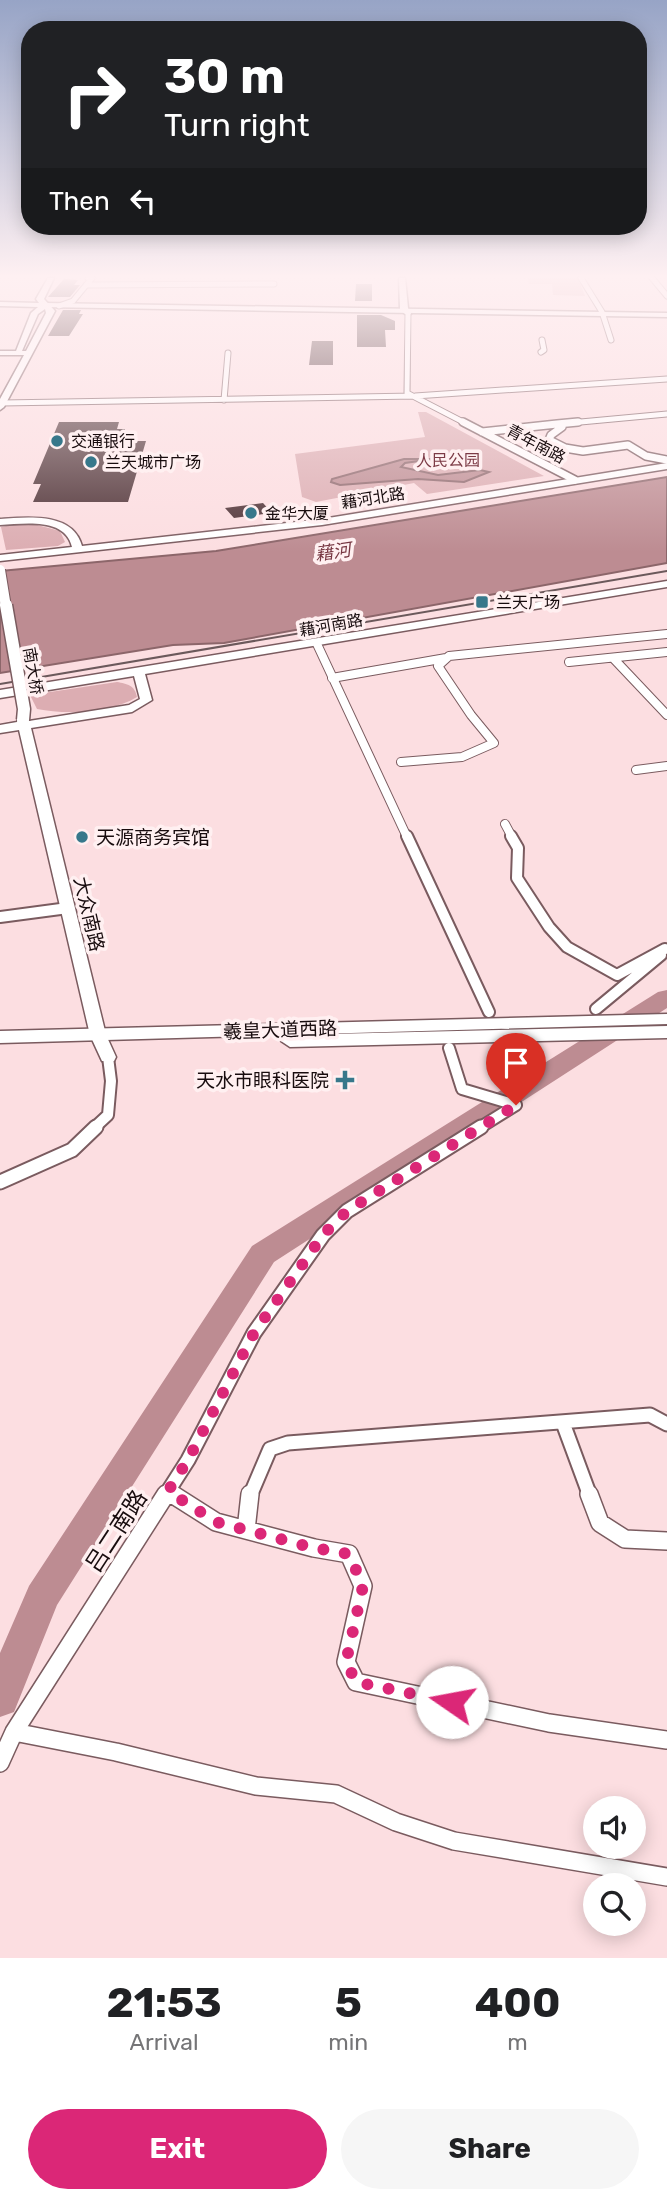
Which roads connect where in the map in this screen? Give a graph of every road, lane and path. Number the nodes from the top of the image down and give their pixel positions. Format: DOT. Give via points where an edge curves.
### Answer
graph roads {
  1 [pos="20,369"];
  2 [pos="227,369"];
  3 [pos="407,369"];
  4 [pos="667,379"];
  5 [pos="415,396"];
  6 [pos="224,400"];
  7 [pos="1,405"];
  8 [pos="667,414"];
  9 [pos="557,424"];
  10 [pos="482,432"];
  11 [pos="667,463"];
  12 [pos="573,479"];
  13 [pos="0,522"];
  14 [pos="78,549"];
  15 [pos="0,556"];
  16 [pos="0,570"];
  17 [pos="667,584"];
  18 [pos="0,624"];
  19 [pos="667,634"];
  20 [pos="317,644"];
  21 [pos="667,652"];
  22 [pos="612,657"];
  23 [pos="447,658"];
  24 [pos="569,662"];
  25 [pos="139,673"];
  26 [pos="332,678"];
  27 [pos="0,694"];
  28 [pos="667,715"];
  29 [pos="24,723"];
  30 [pos="0,729"];
  31 [pos="401,762"];
  32 [pos="667,766"];
  33 [pos="636,769"];
  34 [pos="505,824"];
  35 [pos="68,908"];
  36 [pos="0,917"];
  37 [pos="666,948"];
  38 [pos="596,1009"];
  39 [pos="489,1012"];
  40 [pos="667,1019"];
  41 [pos="554,1029"];
  42 [pos="667,1032"];
  43 [pos="0,1037"];
  44 [pos="103,1046"];
  45 [pos="0,1047"];
  46 [pos="449,1048"];
  47 [pos="0,1182"];
  48 [pos="564,1423"];
  49 [pos="667,1424"];
  50 [pos="168,1491"];
  51 [pos="246,1530"];
  52 [pos="667,1541"];
  53 [pos="15,1732"];
  54 [pos="667,1740"];
  55 [pos="0,1763"];
  56 [pos="667,1877"];
  1 -- 7 [label="main road"];
  2 -- 6 [label="street"];
  3 -- 5 [label="street" via="407,393"];
  4 -- 5 [label="street"];
  5 -- 6 [label="street"];
  5 -- 10 [label="street, 青年南路"];
  6 -- 7 [label="street"];
  8 -- 9 [label="street"];
  9 -- 10 [label="street"];
  9 -- 11 [label="street" via="562,427 549,440 565,448 591,451 628,445"];
  10 -- 12 [label="street, 青年南路"];
  11 -- 12 [label="main road, 藉河北路"];
  12 -- 14 [label="main road, 藉河北路" via="319,519"];
  13 -- 14 [label="main road" via="51,523 73,534"];
  14 -- 15 [label="main road, 藉河北路"];
  16 -- 29 [label="main road, 南大桥, bridge"];
  17 -- 20 [label="main road, 藉河南路"];
  18 -- 29 [label="main road, 南大桥, bridge"];
  19 -- 23 [label="street"];
  20 -- 25 [label="main road, 藉河南路"];
  20 -- 26 [label="street"];
  21 -- 22 [label="street"];
  22 -- 24 [label="street"];
  22 -- 28 [label="street"];
  23 -- 26 [label="street"];
  23 -- 31 [label="street" via="438,666 474,724 494,744 469,755"];
  25 -- 27 [label="main road, 藉河南路"];
  25 -- 29 [label="main road" via="146,700 132,708"];
  26 -- 39 [label="street"];
  29 -- 30 [label="main road"];
  29 -- 35 [label="main road, 大众南路"];
  32 -- 33 [label="street"];
  34 -- 37 [label="street" via="518,848 517,878 567,947 617,975"];
  35 -- 36 [label="street"];
  35 -- 44 [label="main road, 大众南路"];
  37 -- 38 [label="street" via="658,960"];
  40 -- 41 [label="main road"];
  41 -- 42 [label="main road"];
  41 -- 44 [label="main road, 羲皇大道西路"];
  43 -- 44 [label="main road, 羲皇大道西路"];
  44 -- 45 [label="main road, 羲皇大道西路"];
  44 -- 47 [label="street" via="111,1081 108,1115 72,1150"];
  46 -- 50 [label="street, 吕二南路" via="462,1088 511,1104 347,1211 323,1235 254,1333"];
  48 -- 49 [label="street" via="650,1415"];
  48 -- 51 [label="street" via="288,1443 270,1449 250,1495"];
  48 -- 52 [label="street" via="600,1523 625,1539"];
  50 -- 51 [label="street" via="216,1522"];
  50 -- 53 [label="street, 吕二南路"];
  51 -- 54 [label="street" via="349,1554 363,1586 346,1662 356,1682 549,1723"];
  53 -- 55 [label="street, 吕二南路"];
  53 -- 56 [label="street" via="256,1786 336,1794 396,1822 454,1841"];
}
